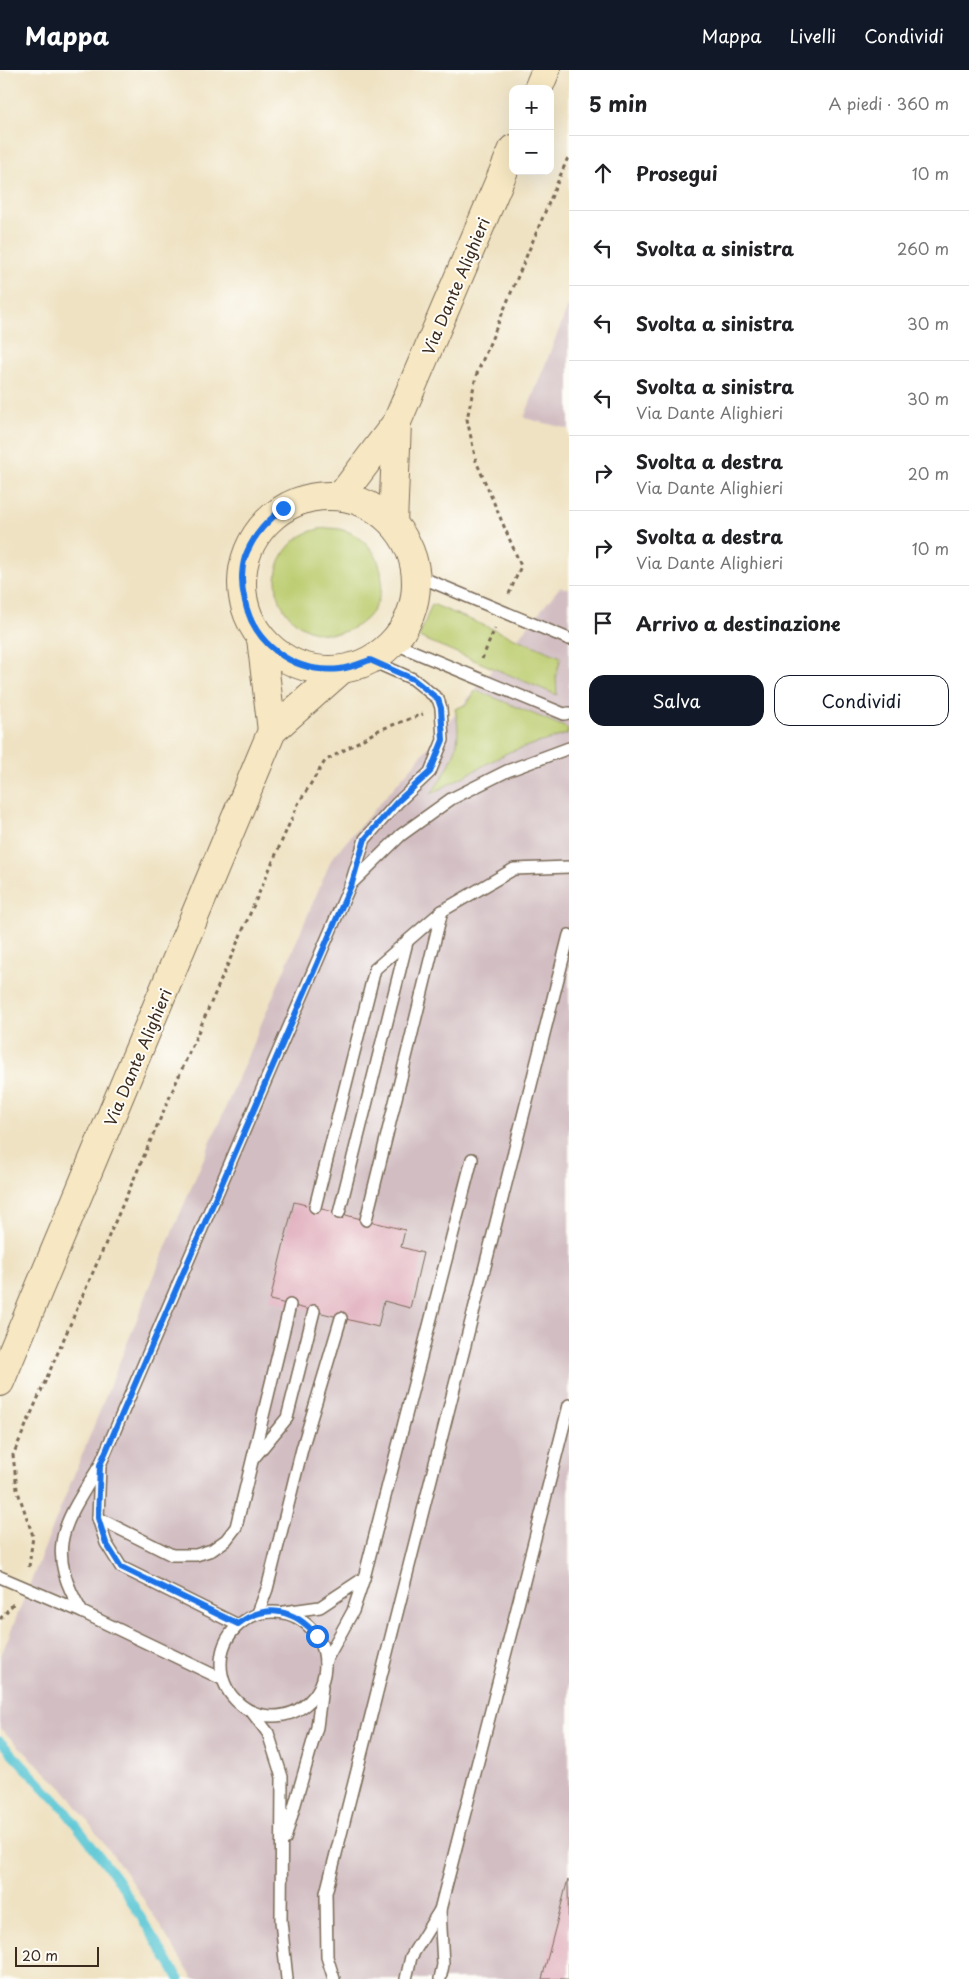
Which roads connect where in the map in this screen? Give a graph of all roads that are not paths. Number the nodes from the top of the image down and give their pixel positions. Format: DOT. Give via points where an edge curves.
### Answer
graph roads {
  1 [pos="546,70"];
  2 [pos="540,85"];
  3 [pos="509,158"];
  4 [pos="397,422"];
  5 [pos="341,496"];
  6 [pos="393,524"];
  7 [pos="416,578"];
  8 [pos="261,638"];
  9 [pos="569,639"];
  10 [pos="393,643"];
  11 [pos="370,660"];
  12 [pos="341,670"];
  13 [pos="569,713"];
  14 [pos="272,731"];
  15 [pos="569,748"];
  16 [pos="569,867"];
  17 [pos="352,883"];
  18 [pos="442,911"];
  19 [pos="569,935"];
  20 [pos="407,942"];
  21 [pos="472,1159"];
  22 [pos="315,1207"];
  23 [pos="339,1213"];
  24 [pos="366,1220"];
  25 [pos="290,1305"];
  26 [pos="314,1311"];
  27 [pos="341,1318"];
  28 [pos="0,1382"];
  29 [pos="569,1405"];
  30 [pos="252,1460"];
  31 [pos="100,1465"];
  32 [pos="98,1518"];
  33 [pos="0,1577"];
  34 [pos="364,1578"];
  35 [pos="82,1612"];
  36 [pos="284,1612"];
  37 [pos="258,1613"];
  38 [pos="238,1624"];
  39 [pos="325,1662"];
  40 [pos="222,1679"];
  41 [pos="323,1679"];
  42 [pos="252,1712"];
  43 [pos="281,1852"];
  44 [pos="440,1910"];
  45 [pos="287,1979"];
  46 [pos="334,1979"];
  47 [pos="406,1979"];
  48 [pos="440,1979"];
  1 -- 2 [label="main road"];
  3 -- 4 [label="main road, Via Dante Alighieri"];
  4 -- 5 [label="main road, Via Dante Alighieri"];
  4 -- 6 [label="main road, Via Dante Alighieri"];
  5 -- 6 [label="main road, Via Dante Alighieri" via="369,505"];
  5 -- 8 [label="main road, Via Dante Alighieri" via="311,497 283,508 261,528 246,553 241,583 246,612"];
  6 -- 7 [label="main road, Via Dante Alighieri" via="410,548"];
  7 -- 9 [label="lane"];
  7 -- 10 [label="main road, Via Dante Alighieri" via="416,596 411,613"];
  8 -- 12 [label="main road, Via Dante Alighieri" via="283,658 312,668"];
  8 -- 14 [label="main road, Via Dante Alighieri"];
  10 -- 11 [label="main road, Via Dante Alighieri"];
  10 -- 13 [label="lane" via="564,714"];
  11 -- 12 [label="main road, Via Dante Alighieri"];
  11 -- 17 [label="lane" via="413,679 438,699 443,740 430,772 397,802 365,839"];
  12 -- 14 [label="main road, Via Dante Alighieri"];
  14 -- 28 [label="main road, Via Dante Alighieri"];
  15 -- 17 [label="lane" via="506,771 451,799 402,835"];
  16 -- 18 [label="lane" via="514,869"];
  17 -- 31 [label="lane"];
  18 -- 20 [label="lane"];
  18 -- 24 [label="lane"];
  19 -- 46 [label="lane" via="326,1893 326,1957"];
  20 -- 22 [label="lane" via="375,969"];
  20 -- 23 [label="lane"];
  21 -- 34 [label="lane"];
  25 -- 30 [label="lane"];
  26 -- 30 [label="lane" via="288,1418"];
  27 -- 37 [label="lane"];
  29 -- 44 [label="lane"];
  30 -- 32 [label="lane" via="236,1527 212,1550 196,1555 172,1555"];
  31 -- 32 [label="lane"];
  31 -- 35 [label="lane" via="74,1507 61,1540 61,1564 69,1591"];
  32 -- 38 [label="lane" via="106,1543 121,1567"];
  33 -- 35 [label="lane"];
  34 -- 36 [label="lane" via="320,1606"];
  34 -- 39 [label="lane" via="353,1611"];
  35 -- 40 [label="lane"];
  36 -- 37 [label="lane"];
  36 -- 39 [label="lane" via="308,1625 320,1642"];
  37 -- 38 [label="lane"];
  38 -- 40 [label="lane" via="227,1637 222,1650"];
  39 -- 41 [label="lane"];
  40 -- 42 [label="lane" via="228,1693"];
  41 -- 42 [label="lane" via="315,1695 286,1715"];
  41 -- 43 [label="lane" via="316,1727"];
  42 -- 43 [label="lane" via="268,1734 282,1777"];
  43 -- 45 [label="lane" via="281,1921"];
  44 -- 47 [label="lane" via="411,1957"];
  44 -- 48 [label="lane" via="443,1965"];
}
